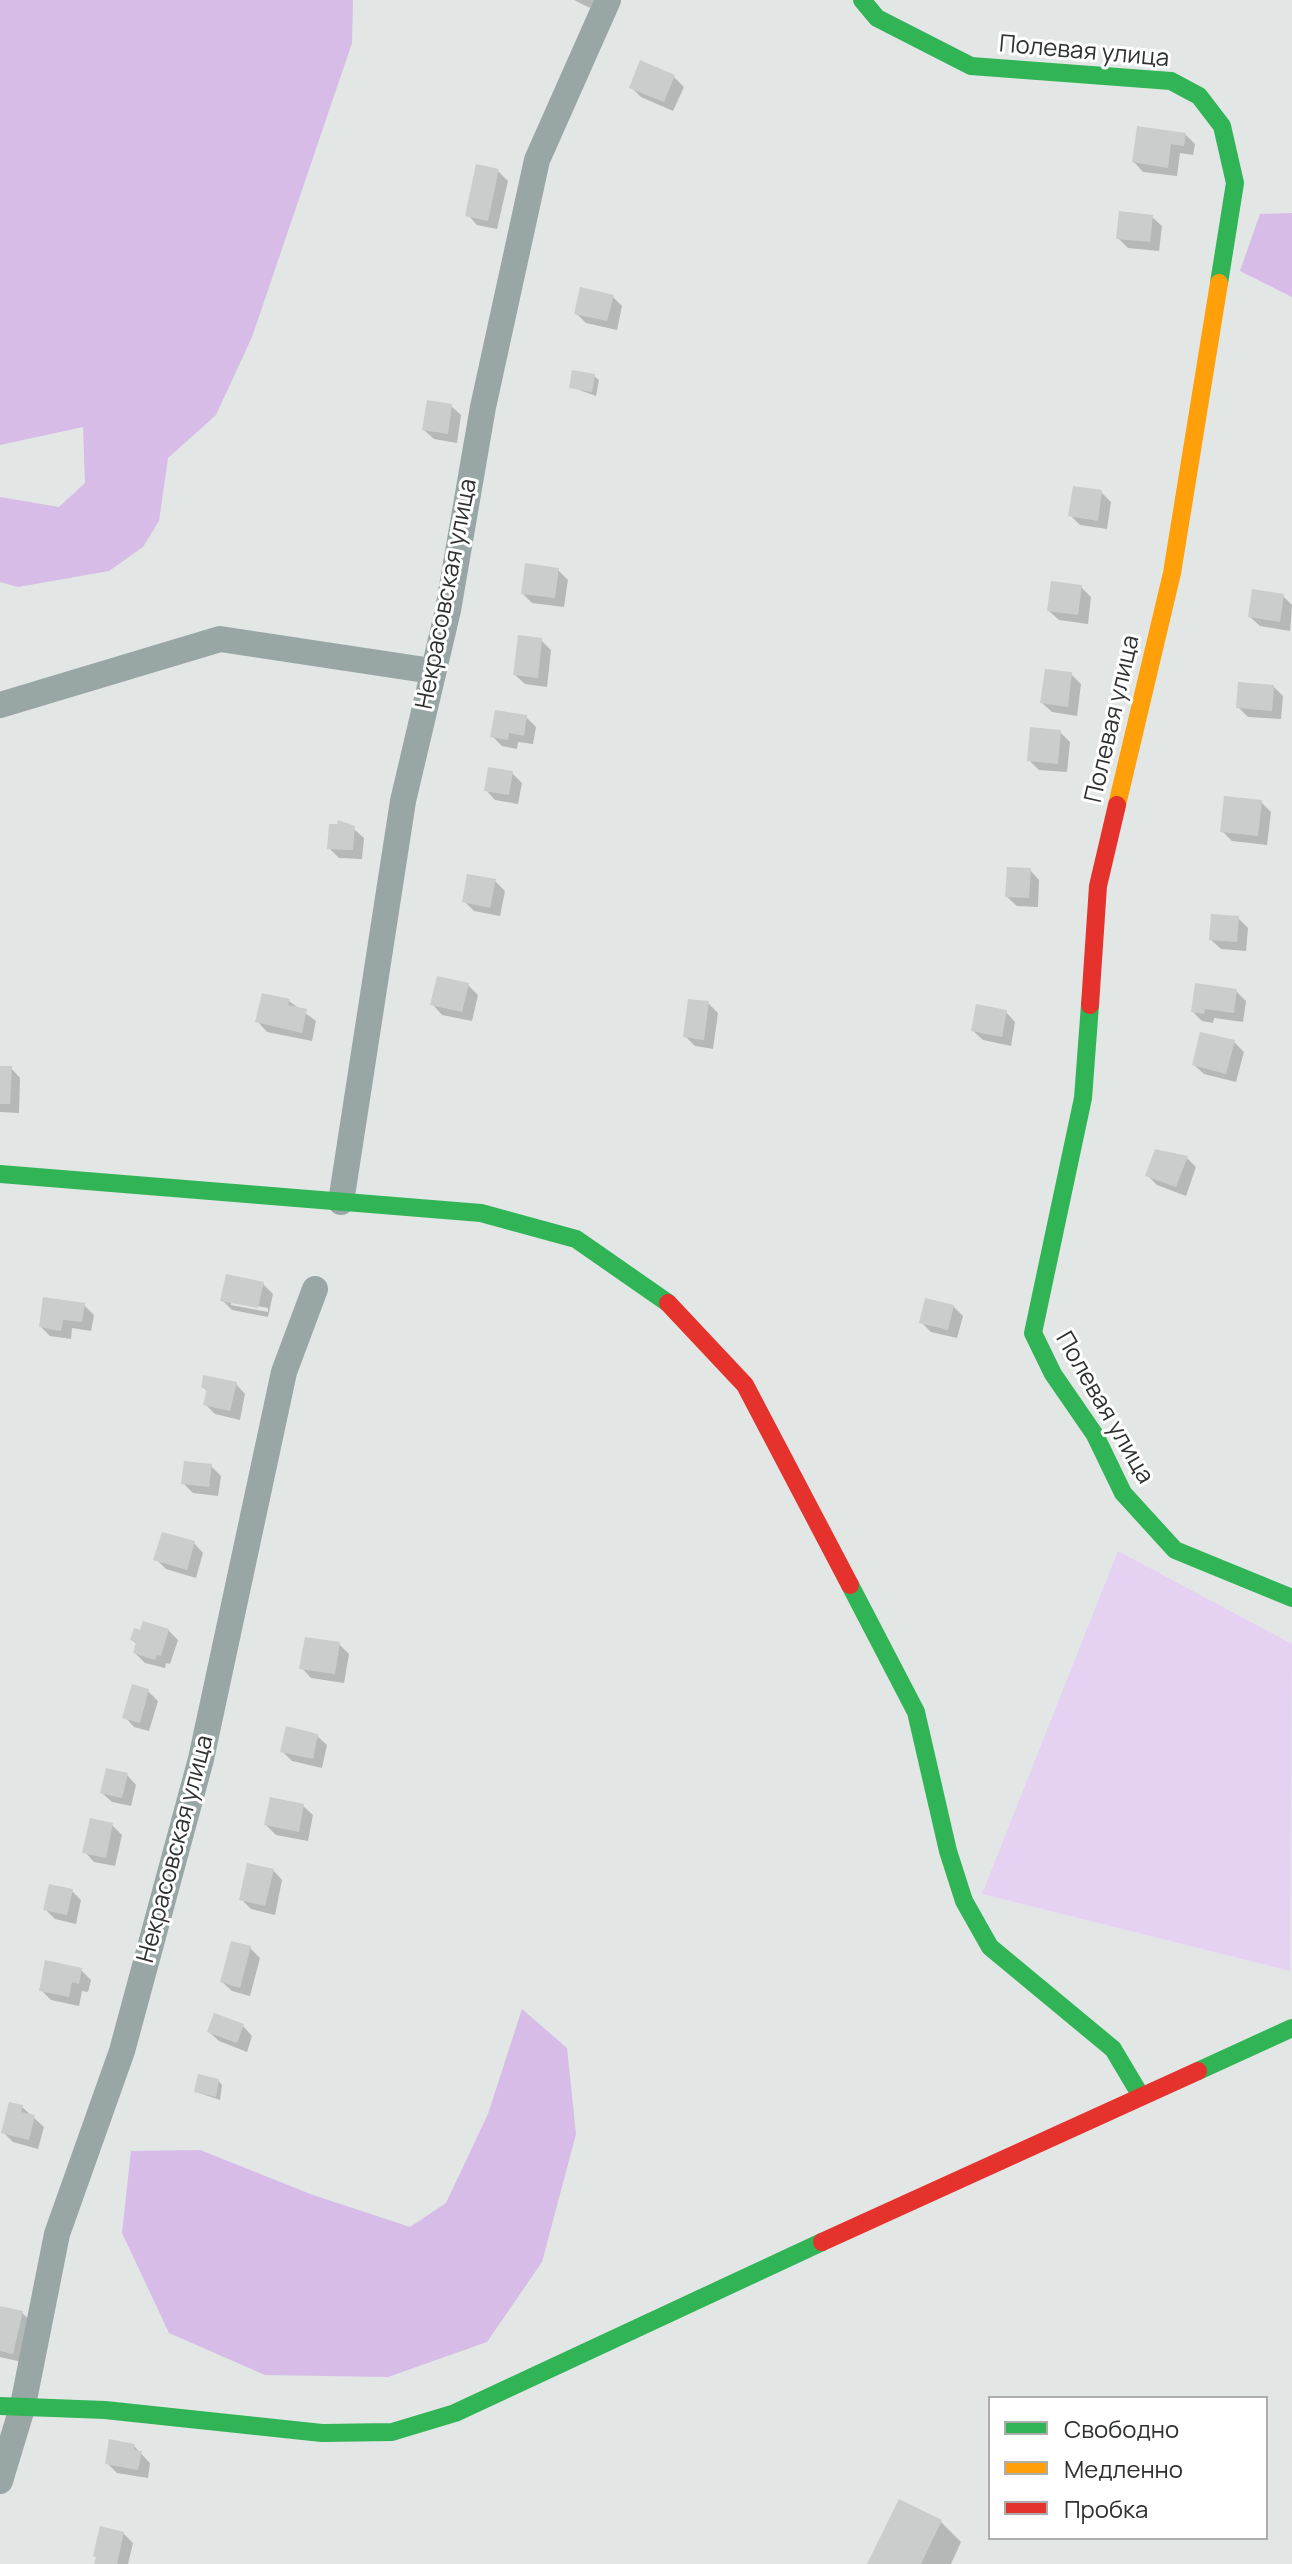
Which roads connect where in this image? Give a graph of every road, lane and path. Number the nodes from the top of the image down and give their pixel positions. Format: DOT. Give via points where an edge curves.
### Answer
graph roads {
  1 [pos="608,0"];
  2 [pos="862,0"];
  3 [pos="432,671"];
  4 [pos="0,705"];
  5 [pos="0,1174"];
  6 [pos="341,1202"];
  7 [pos="315,1289"];
  8 [pos="1292,1598"];
  9 [pos="1292,2028"];
  10 [pos="1141,2096"];
  11 [pos="11,2406"];
  12 [pos="0,2481"];
  1 -- 3 [label="street, Некрасовская улица" via="537,160"];
  2 -- 8 [label="street, Полевая улица" via="877,18 971,66 1171,81 1199,96 1222,126 1235,183 1172,573 1098,886 1083,1098 1033,1333 1053,1374 1095,1435 1123,1493 1175,1550"];
  3 -- 4 [label="street" via="220,639"];
  3 -- 6 [label="street, Некрасовская улица" via="403,801"];
  5 -- 6 [label="street"];
  6 -- 10 [label="street" via="481,1213 576,1239 664,1299 745,1385 916,1712 964,1901 990,1947 1113,2049"];
  7 -- 11 [label="street, Некрасовская улица" via="284,1372 201,1759 122,2051 57,2234"];
  9 -- 10 [label="street"];
  10 -- 11 [label="street" via="455,2413 392,2432 322,2433"];
  11 -- 12 [label="street, Некрасовская улица"];
}
